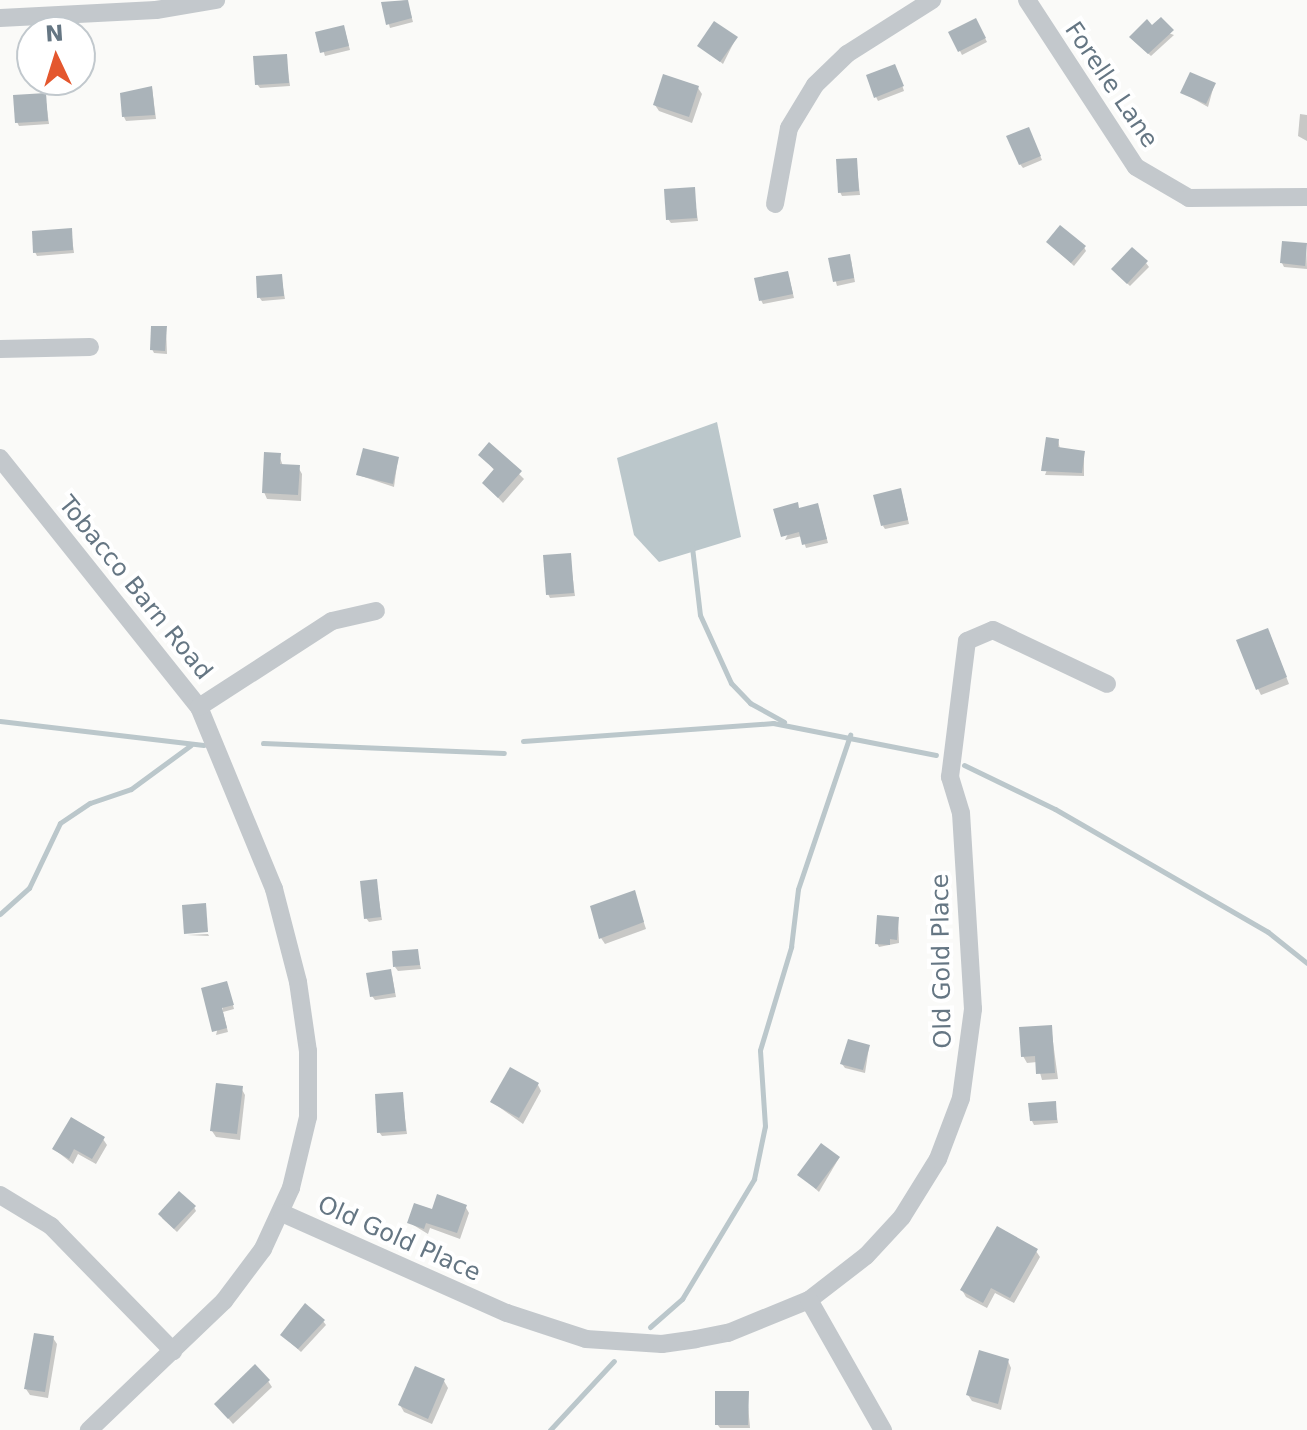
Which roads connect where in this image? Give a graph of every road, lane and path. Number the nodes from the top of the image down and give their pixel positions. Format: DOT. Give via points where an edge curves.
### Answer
graph roads {
  1 [pos="216,0"];
  2 [pos="932,0"];
  3 [pos="1027,0"];
  4 [pos="0,18"];
  5 [pos="1307,197"];
  6 [pos="775,204"];
  7 [pos="90,347"];
  8 [pos="0,349"];
  9 [pos="0,458"];
  10 [pos="376,611"];
  11 [pos="1107,684"];
  12 [pos="199,707"];
  13 [pos="0,1195"];
  14 [pos="282,1213"];
  15 [pos="809,1300"];
  16 [pos="173,1351"];
  17 [pos="89,1430"];
  18 [pos="883,1430"];
  1 -- 4 [label="street" via="156,10"];
  2 -- 6 [label="street" via="847,54 815,85 789,128"];
  3 -- 5 [label="street, Forelle Lane" via="1136,167 1189,198"];
  7 -- 8 [label="street"];
  9 -- 12 [label="street, Tobacco Barn Road"];
  10 -- 12 [label="street" via="332,621"];
  11 -- 15 [label="street, Old Gold Place" via="993,630 967,641 950,777 961,813 973,1009 961,1098 938,1159 902,1217 866,1256"];
  12 -- 14 [label="street, Tobacco Barn Road" via="274,889 298,982 308,1051 308,1117"];
  13 -- 16 [label="street" via="51,1226"];
  14 -- 15 [label="street, Old Gold Place" via="507,1313 586,1339 662,1344 696,1339 728,1333"];
  14 -- 16 [label="street, Tobacco Barn Road" via="235,1287"];
  15 -- 18 [label="street"];
  16 -- 17 [label="street, Tobacco Barn Road"];
}
